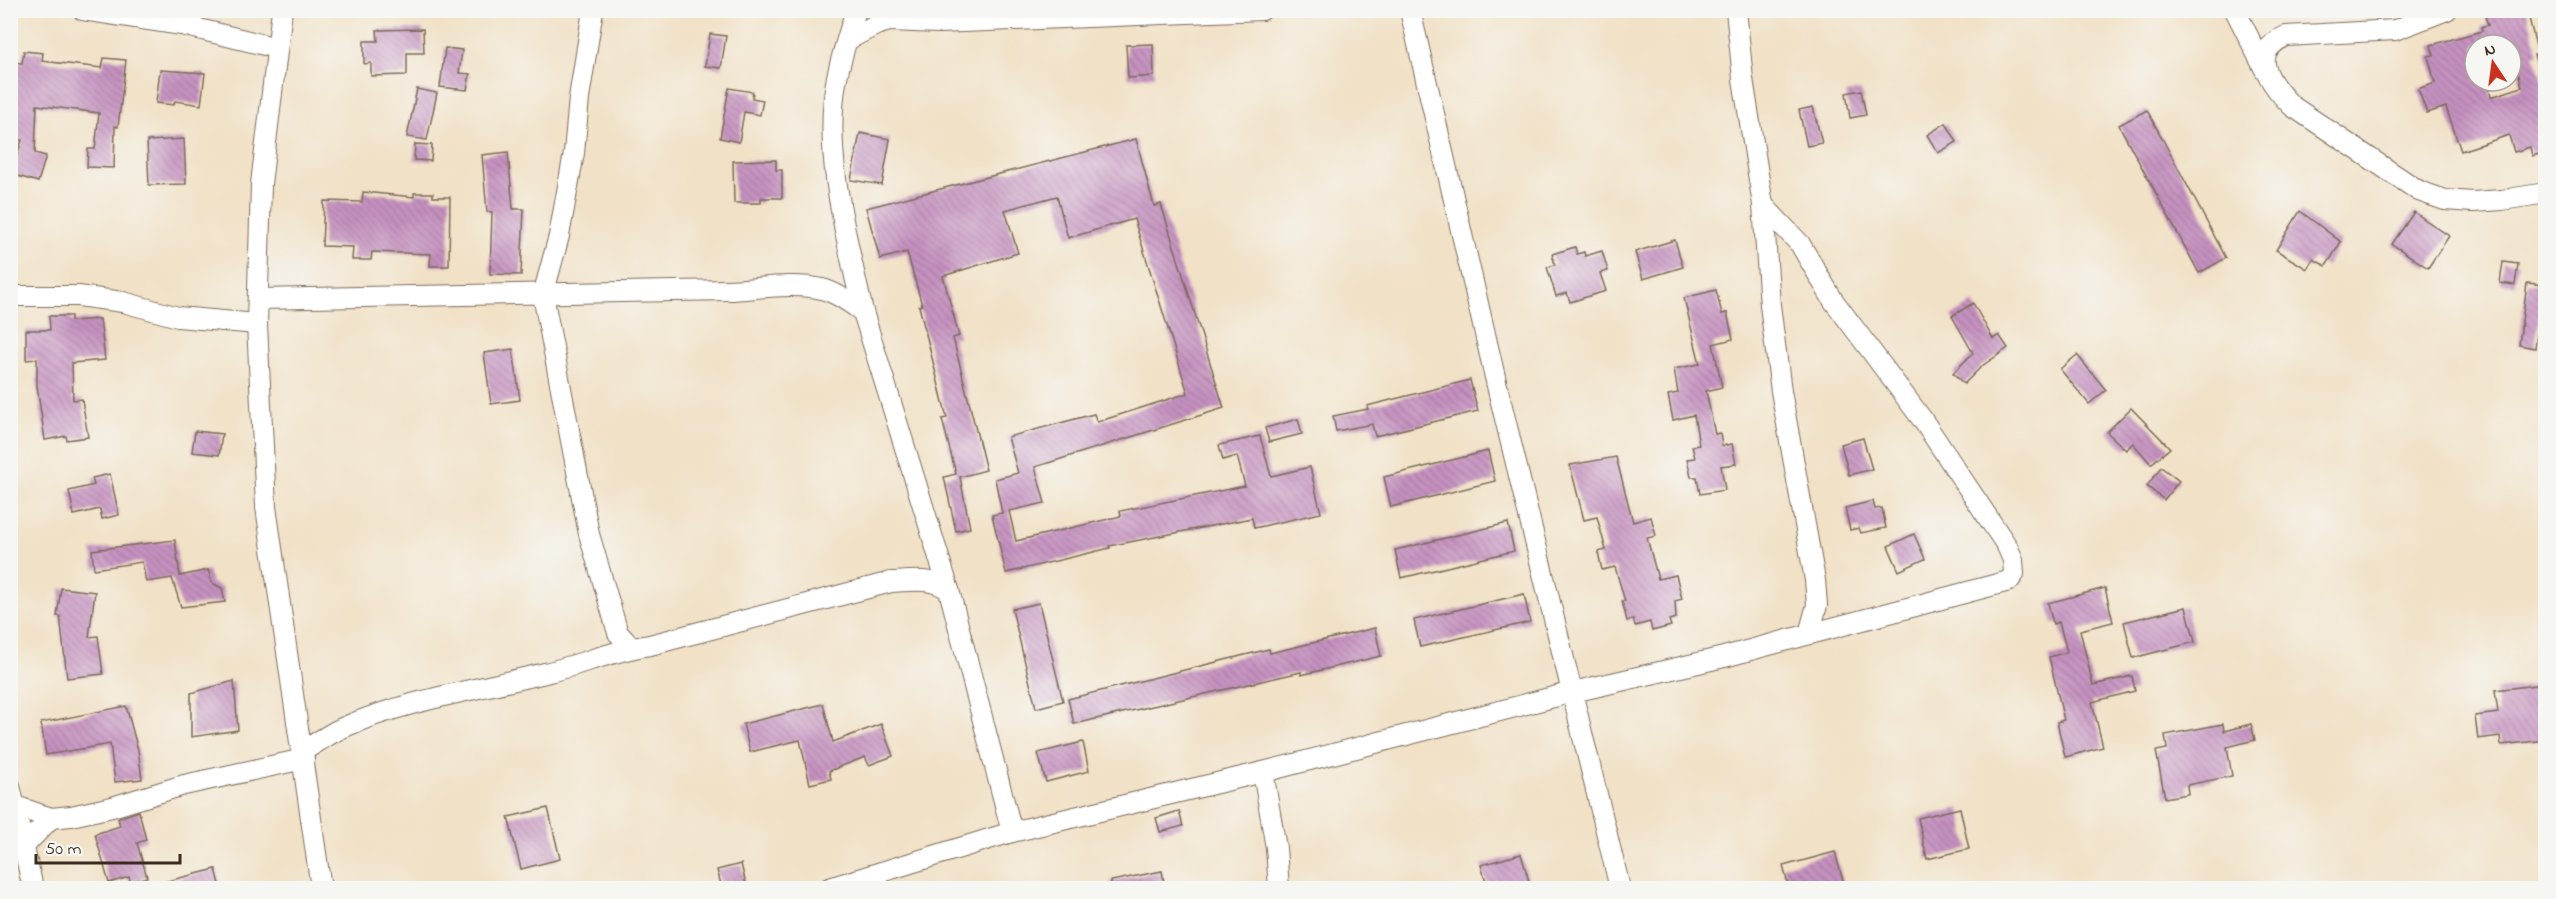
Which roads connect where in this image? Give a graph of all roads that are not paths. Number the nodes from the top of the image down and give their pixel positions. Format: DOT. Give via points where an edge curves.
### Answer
graph roads {
  1 [pos="83,10"];
  2 [pos="282,10"];
  3 [pos="593,10"];
  4 [pos="856,10"];
  5 [pos="1262,10"];
  6 [pos="1410,10"];
  7 [pos="1736,10"];
  8 [pos="2235,10"];
  9 [pos="2447,10"];
  10 [pos="883,16"];
  11 [pos="847,40"];
  12 [pos="277,48"];
  13 [pos="2265,70"];
  14 [pos="2546,192"];
  15 [pos="1763,206"];
  16 [pos="543,295"];
  17 [pos="10,296"];
  18 [pos="258,300"];
  19 [pos="863,312"];
  20 [pos="257,324"];
  21 [pos="950,590"];
  22 [pos="618,633"];
  23 [pos="1809,634"];
  24 [pos="632,648"];
  25 [pos="607,655"];
  26 [pos="1573,692"];
  27 [pos="304,755"];
  28 [pos="1263,772"];
  29 [pos="10,786"];
  30 [pos="15,806"];
  31 [pos="51,818"];
  32 [pos="1012,832"];
  33 [pos="24,846"];
  34 [pos="30,886"];
  35 [pos="321,888"];
  36 [pos="829,888"];
  37 [pos="1279,888"];
  38 [pos="1620,888"];
  1 -- 12 [label="street" via="182,25"];
  2 -- 12 [label="street"];
  3 -- 16 [label="street" via="574,153 559,236"];
  4 -- 11 [label="street"];
  5 -- 10 [label="street" via="938,23"];
  6 -- 26 [label="street"];
  7 -- 15 [label="street"];
  8 -- 13 [label="street"];
  9 -- 13 [label="street" via="2395,30 2286,36 2273,42 2266,54"];
  10 -- 11 [label="street" via="876,25"];
  11 -- 19 [label="street" via="834,111 837,192"];
  12 -- 18 [label="street" via="261,184"];
  13 -- 14 [label="street" via="2292,106 2419,190 2445,200 2473,202"];
  15 -- 23 [label="street" via="1776,352 1815,580 1817,606"];
  15 -- 23 [label="street" via="1800,244 1833,300 1922,419 2013,560 2014,574 2009,581"];
  16 -- 18 [label="street"];
  16 -- 19 [label="street" via="822,289"];
  16 -- 22 [label="street" via="589,534"];
  17 -- 20 [label="street" via="78,296 178,316"];
  18 -- 20 [label="street"];
  19 -- 21 [label="street"];
  20 -- 27 [label="street" via="266,507"];
  21 -- 24 [label="street" via="938,582 924,580 891,582"];
  21 -- 32 [label="street"];
  22 -- 24 [label="street"];
  22 -- 25 [label="street"];
  23 -- 26 [label="street"];
  24 -- 25 [label="street"];
  25 -- 27 [label="street" via="370,717 339,729"];
  26 -- 28 [label="street"];
  26 -- 38 [label="street"];
  27 -- 31 [label="street" via="112,807"];
  27 -- 35 [label="street"];
  28 -- 32 [label="street"];
  28 -- 37 [label="street"];
  29 -- 30 [label="street"];
  30 -- 31 [label="street"];
  30 -- 33 [label="street"];
  31 -- 33 [label="street"];
  32 -- 36 [label="street"];
  33 -- 34 [label="street"];
}
